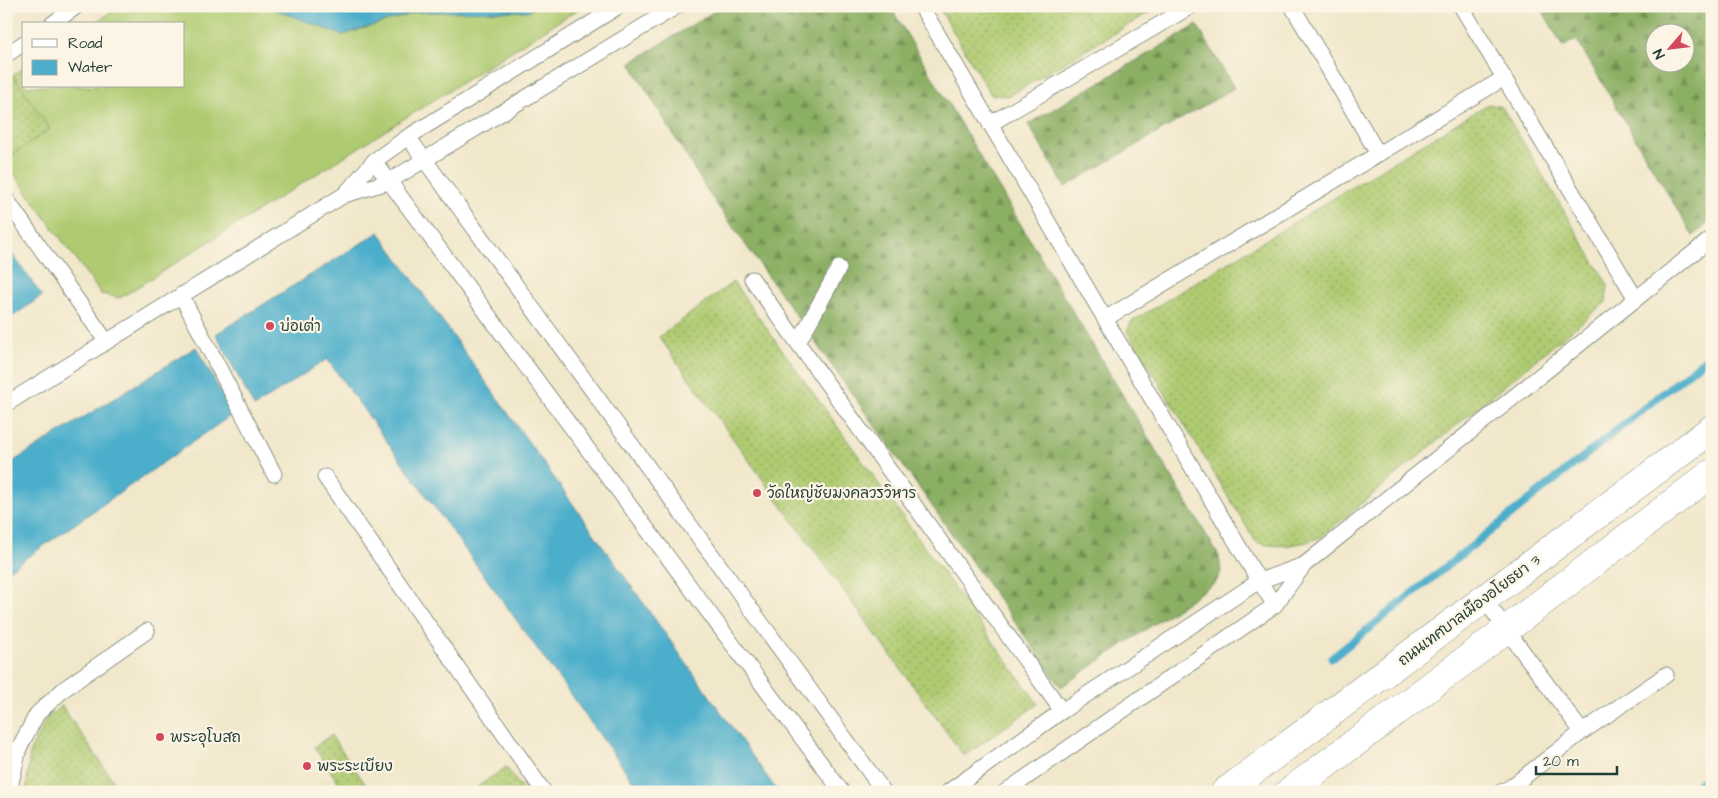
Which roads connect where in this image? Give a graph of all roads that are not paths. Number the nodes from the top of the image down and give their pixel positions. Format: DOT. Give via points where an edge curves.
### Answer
graph roads {
  1 [pos="78,6"];
  2 [pos="619,6"];
  3 [pos="676,6"];
  4 [pos="921,6"];
  5 [pos="1191,6"];
  6 [pos="1292,6"];
  7 [pos="1460,6"];
  8 [pos="55,22"];
  9 [pos="22,44"];
  10 [pos="6,55"];
  11 [pos="1504,78"];
  12 [pos="990,124"];
  13 [pos="408,137"];
  14 [pos="1378,154"];
  15 [pos="424,160"];
  16 [pos="374,161"];
  17 [pos="388,182"];
  18 [pos="344,195"];
  19 [pos="6,199"];
  20 [pos="1712,238"];
  21 [pos="839,268"];
  22 [pos="752,279"];
  23 [pos="181,295"];
  24 [pos="1636,299"];
  25 [pos="1105,319"];
  26 [pos="106,342"];
  27 [pos="798,343"];
  28 [pos="6,404"];
  29 [pos="1712,429"];
  30 [pos="1712,473"];
  31 [pos="274,474"];
  32 [pos="325,477"];
  33 [pos="1304,565"];
  34 [pos="1259,581"];
  35 [pos="1484,599"];
  36 [pos="1275,605"];
  37 [pos="1507,629"];
  38 [pos="147,631"];
  39 [pos="1666,675"];
  40 [pos="1062,711"];
  41 [pos="1582,732"];
  42 [pos="9,792"];
  43 [pos="544,792"];
  44 [pos="842,792"];
  45 [pos="884,792"];
  46 [pos="948,792"];
  47 [pos="1005,792"];
  48 [pos="1226,792"];
  49 [pos="1289,792"];
  50 [pos="1501,792"];
  1 -- 8 [label="lane"];
  2 -- 13 [label="lane"];
  3 -- 15 [label="lane"];
  4 -- 12 [label="lane"];
  5 -- 12 [label="lane"];
  6 -- 14 [label="lane"];
  7 -- 11 [label="lane"];
  9 -- 10 [label="lane"];
  11 -- 14 [label="lane"];
  11 -- 24 [label="lane"];
  12 -- 25 [label="lane"];
  13 -- 15 [label="lane"];
  13 -- 16 [label="lane"];
  14 -- 25 [label="lane"];
  15 -- 17 [label="lane"];
  15 -- 45 [label="lane"];
  16 -- 17 [label="lane"];
  16 -- 18 [label="lane"];
  17 -- 18 [label="lane"];
  17 -- 44 [label="lane"];
  18 -- 23 [label="lane"];
  19 -- 26 [label="lane"];
  20 -- 24 [label="lane"];
  21 -- 27 [label="lane"];
  22 -- 27 [label="lane"];
  23 -- 26 [label="lane"];
  23 -- 31 [label="lane"];
  24 -- 33 [label="lane"];
  25 -- 34 [label="lane"];
  26 -- 28 [label="lane"];
  27 -- 40 [label="lane"];
  29 -- 35 [label="street, ถนนเทศบาลเมืองอโยธยา 3"];
  30 -- 37 [label="street"];
  32 -- 43 [label="lane"];
  33 -- 34 [label="lane"];
  33 -- 36 [label="lane"];
  34 -- 36 [label="lane"];
  34 -- 40 [label="lane"];
  35 -- 37 [label="lane"];
  35 -- 48 [label="street, ถนนเทศบาลเมืองอโยธยา 3"];
  36 -- 47 [label="lane"];
  37 -- 41 [label="lane"];
  37 -- 49 [label="street"];
  38 -- 42 [label="lane" via="64,689 37,714 19,748"];
  39 -- 41 [label="lane"];
  40 -- 46 [label="lane"];
  41 -- 50 [label="lane"];
}
